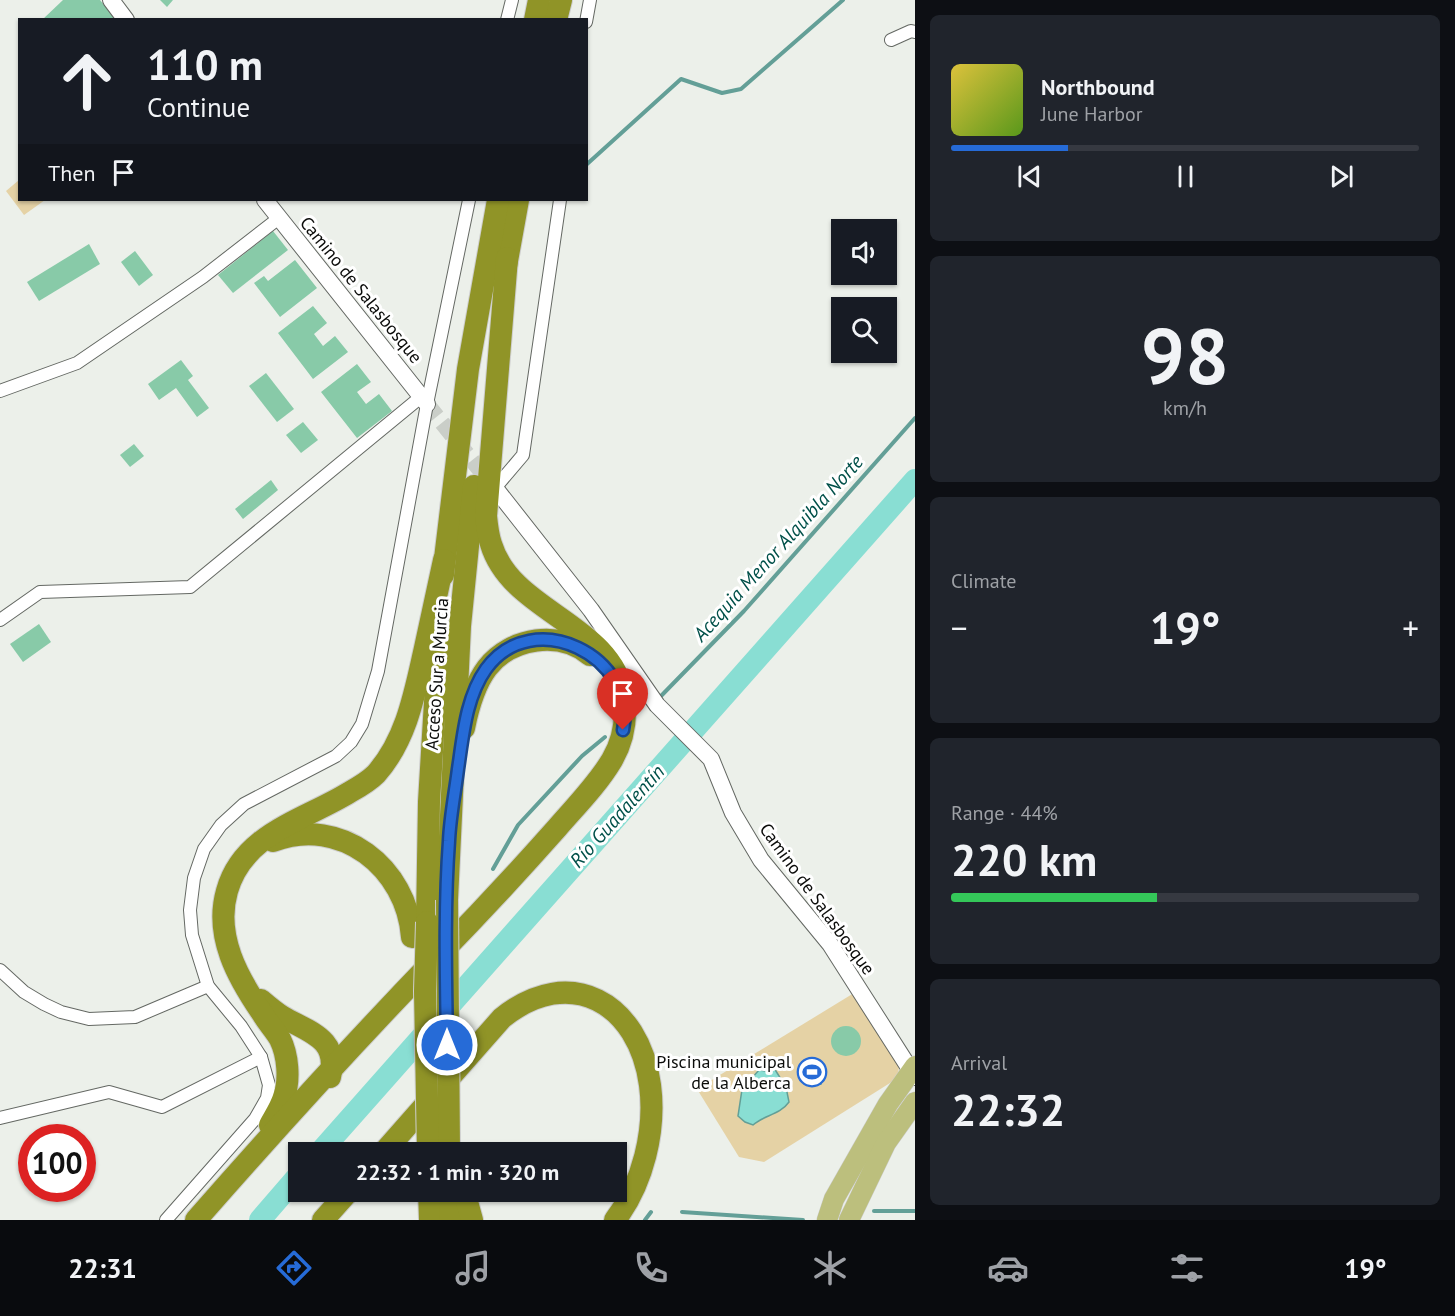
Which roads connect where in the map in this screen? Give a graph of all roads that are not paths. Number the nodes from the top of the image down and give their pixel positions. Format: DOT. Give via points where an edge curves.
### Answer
graph roads {
  1 [pos="111,0"];
  2 [pos="512,0"];
  3 [pos="539,0"];
  4 [pos="561,0"];
  5 [pos="590,0"];
  6 [pos="124,18"];
  7 [pos="508,18"];
  8 [pos="535,18"];
  9 [pos="556,18"];
  10 [pos="587,18"];
  11 [pos="915,32"];
  12 [pos="891,40"];
  13 [pos="266,201"];
  14 [pos="469,201"];
  15 [pos="498,201"];
  16 [pos="518,201"];
  17 [pos="560,201"];
  18 [pos="279,218"];
  19 [pos="507,258"];
  20 [pos="0,391"];
  21 [pos="424,400"];
  22 [pos="495,488"];
  23 [pos="444,560"];
  24 [pos="0,620"];
  25 [pos="626,714"];
  26 [pos="449,839"];
  27 [pos="240,864"];
  28 [pos="492,899"];
  29 [pos="419,930"];
  30 [pos="0,970"];
  31 [pos="240,979"];
  32 [pos="208,986"];
  33 [pos="446,988"];
  34 [pos="261,1057"];
  35 [pos="332,1068"];
  36 [pos="914,1071"];
  37 [pos="915,1101"];
  38 [pos="0,1118"];
  39 [pos="393,1142"];
  40 [pos="428,1142"];
  41 [pos="448,1142"];
  42 [pos="459,1142"];
  43 [pos="237,1185"];
  44 [pos="627,1200"];
  45 [pos="340,1202"];
  46 [pos="450,1202"];
  47 [pos="467,1202"];
  48 [pos="626,1202"];
  49 [pos="166,1220"];
  50 [pos="195,1220"];
  51 [pos="216,1220"];
  52 [pos="323,1220"];
  53 [pos="451,1220"];
  54 [pos="472,1220"];
  55 [pos="615,1220"];
  56 [pos="827,1220"];
  57 [pos="849,1220"];
  1 -- 6 [label="street"];
  2 -- 7 [label="street"];
  3 -- 8 [label="highway"];
  4 -- 9 [label="highway"];
  5 -- 10 [label="street"];
  11 -- 12 [label="street"];
  13 -- 18 [label="street, Camino de Salasbosque"];
  14 -- 21 [label="street"];
  15 -- 23 [label="highway, Acceso Sur a Murcia" via="468,369"];
  16 -- 19 [label="highway, Acceso Sur a Murcia"];
  17 -- 22 [label="street" via="522,455"];
  18 -- 20 [label="street" via="203,277 77,363"];
  18 -- 21 [label="street, Camino de Salasbosque"];
  19 -- 25 [label="highway" via="486,516 491,545 520,587 591,642 609,662 622,686"];
  19 -- 26 [label="highway, Acceso Sur a Murcia" via="488,371 460,626"];
  21 -- 24 [label="street" via="190,587 40,592"];
  21 -- 32 [label="street" via="378,672 362,724 336,756 244,804 221,825 204,849 194,878 190,910 192,935"];
  22 -- 36 [label="street, Camino de Salasbosque" via="591,610 651,698 706,752 733,813 761,860 830,944"];
  23 -- 27 [label="highway" via="417,684 406,724 392,752 361,785 275,831"];
  23 -- 29 [label="highway, Acceso Sur a Murcia"];
  25 -- 26 [label="highway" via="609,674 585,650 563,641 540,640 502,653 486,669 466,715"];
  25 -- 28 [label="highway" via="620,744 598,779"];
  26 -- 33 [label="highway, Acceso Sur a Murcia, bridge"];
  27 -- 29 [label="highway" via="273,841 297,834 323,835 347,842 385,869"];
  27 -- 31 [label="highway" via="225,898 224,925 231,962"];
  28 -- 35 [label="highway"];
  28 -- 43 [label="highway"];
  29 -- 40 [label="highway, Acceso Sur a Murcia, bridge"];
  30 -- 32 [label="street" via="24,993 61,1012 89,1019 135,1017"];
  31 -- 35 [label="highway" via="270,1008 320,1036 328,1048"];
  31 -- 43 [label="highway" via="280,1038 287,1073 285,1096"];
  32 -- 34 [label="street"];
  33 -- 41 [label="highway, Acceso Sur a Murcia, bridge"];
  33 -- 42 [label="highway, bridge"];
  34 -- 38 [label="street" via="162,1107 109,1092"];
  34 -- 49 [label="street" via="269,1085 267,1098 255,1119"];
  35 -- 43 [label="highway" via="326,1086"];
  36 -- 56 [label="main road" via="883,1113 834,1199"];
  37 -- 57 [label="main road" via="886,1143"];
  39 -- 44 [label="highway" via="502,1018 539,996 565,991 579,993 600,1001 621,1019 643,1053 650,1085 650,1122 640,1172"];
  43 -- 50 [label="highway"];
  43 -- 51 [label="highway"];
  45 -- 52 [label="highway"];
  46 -- 53 [label="highway"];
  47 -- 54 [label="highway"];
  48 -- 55 [label="highway"];
}
